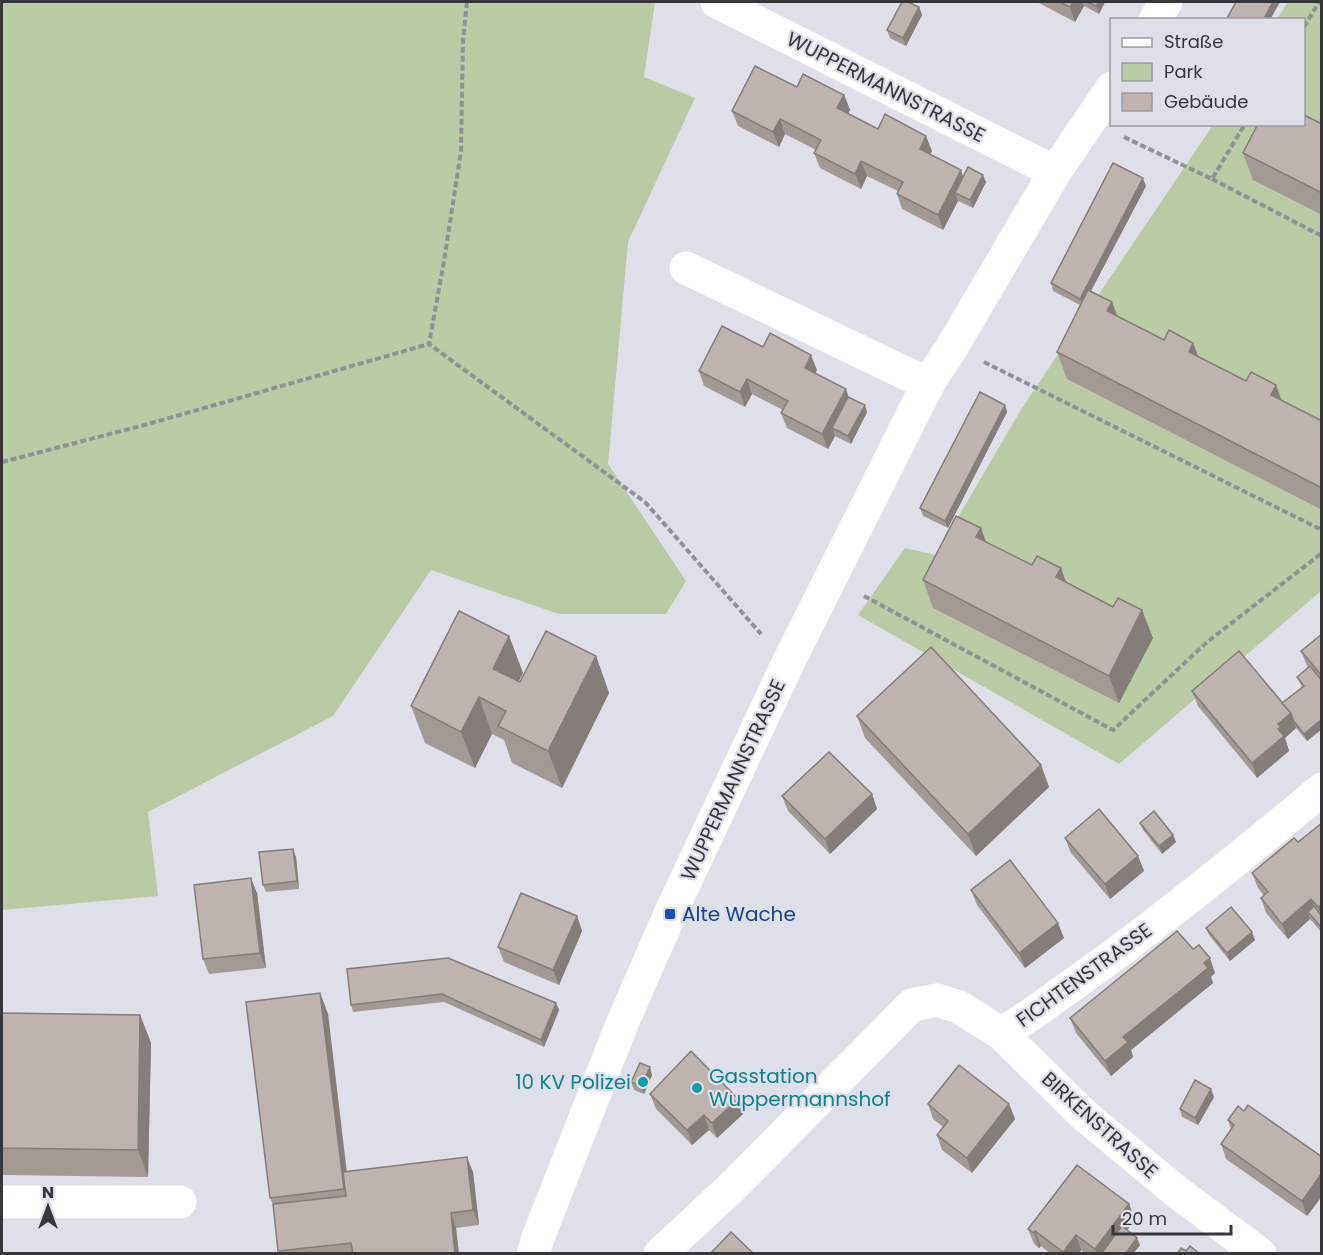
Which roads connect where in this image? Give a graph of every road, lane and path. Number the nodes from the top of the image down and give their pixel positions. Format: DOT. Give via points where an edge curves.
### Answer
graph roads {
  1 [pos="467,2"];
  2 [pos="717,2"];
  3 [pos="1166,2"];
  4 [pos="1319,2"];
  5 [pos="1156,18"];
  6 [pos="1305,25"];
  7 [pos="1110,91"];
  8 [pos="1244,126"];
  9 [pos="1085,129"];
  10 [pos="1055,172"];
  11 [pos="1212,179"];
  12 [pos="1322,236"];
  13 [pos="686,268"];
  14 [pos="429,344"];
  15 [pos="952,347"];
  16 [pos="928,384"];
  17 [pos="2,462"];
  18 [pos="1322,530"];
  19 [pos="1322,553"];
  20 [pos="831,579"];
  21 [pos="788,663"];
  22 [pos="1322,789"];
  23 [pos="1002,1034"];
  24 [pos="2,1202"];
  25 [pos="180,1202"];
  26 [pos="533,1254"];
  27 [pos="660,1254"];
  28 [pos="1260,1254"];
  1 -- 14 [label="path" via="460,151"];
  2 -- 10 [label="street, WUPPERMANNSTRASSE"];
  3 -- 5 [label="street"];
  4 -- 6 [label="path"];
  7 -- 9 [label="street, WUPPERMANNSTRASSE"];
  8 -- 11 [label="path"];
  9 -- 10 [label="street, WUPPERMANNSTRASSE"];
  9 -- 11 [label="path" via="1115,132"];
  10 -- 15 [label="street, WUPPERMANNSTRASSE"];
  11 -- 12 [label="path"];
  13 -- 16 [label="street"];
  14 -- 17 [label="path"];
  14 -- 21 [label="path" via="645,502"];
  15 -- 16 [label="street, WUPPERMANNSTRASSE"];
  15 -- 18 [label="path"];
  16 -- 20 [label="street, WUPPERMANNSTRASSE"];
  19 -- 20 [label="path" via="1207,642 1113,730"];
  20 -- 21 [label="street, WUPPERMANNSTRASSE"];
  21 -- 26 [label="street, WUPPERMANNSTRASSE" via="622,1024"];
  22 -- 23 [label="street, FICHTENSTRASSE" via="1174,910 1074,986"];
  23 -- 27 [label="street, FICHTENSTRASSE" via="959,1007 937,1000 912,1005"];
  23 -- 28 [label="street, BIRKENSTRASSE" via="1084,1115"];
  24 -- 25 [label="street"];
}
